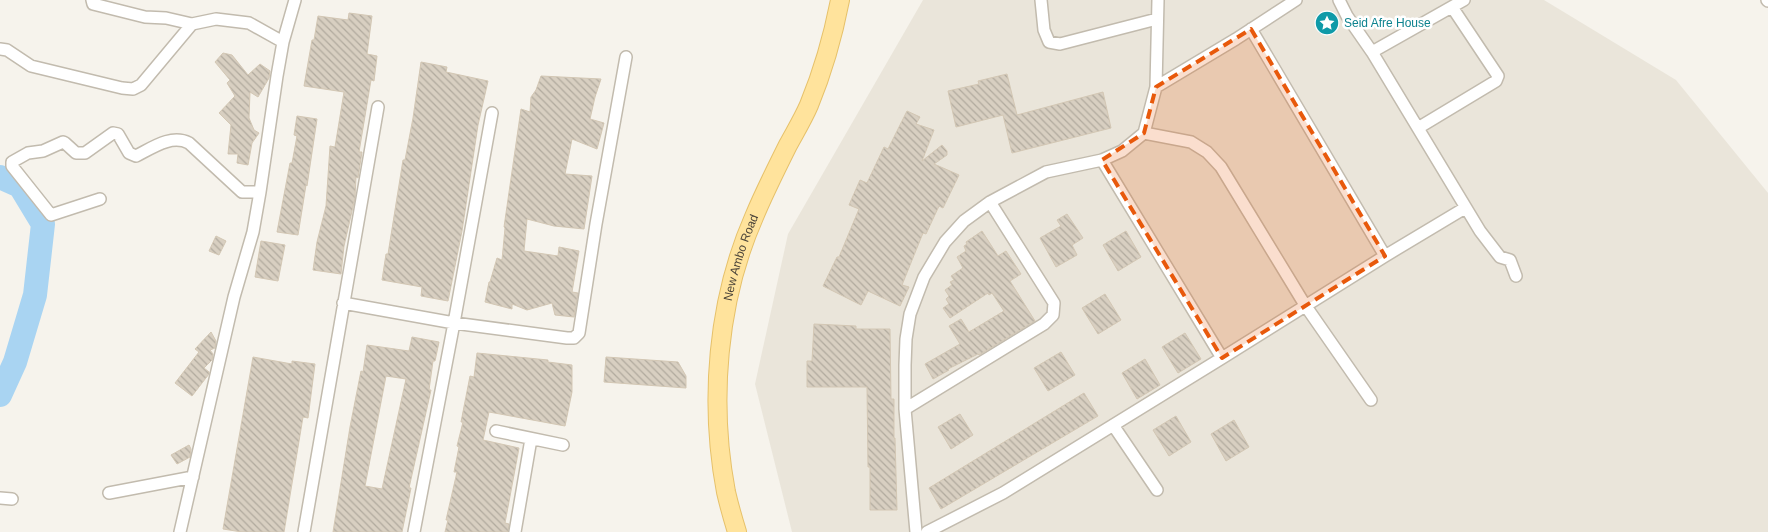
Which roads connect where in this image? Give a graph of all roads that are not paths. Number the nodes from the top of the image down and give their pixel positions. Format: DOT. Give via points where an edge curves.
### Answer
graph roads {
  1 [pos="295,0"];
  2 [pos="840,0"];
  3 [pos="1041,0"];
  4 [pos="1158,0"];
  5 [pos="1296,0"];
  6 [pos="1339,0"];
  7 [pos="1464,0"];
  8 [pos="90,1"];
  9 [pos="1452,7"];
  10 [pos="1157,19"];
  11 [pos="192,24"];
  12 [pos="1252,29"];
  13 [pos="283,42"];
  14 [pos="0,49"];
  15 [pos="1372,52"];
  16 [pos="626,57"];
  17 [pos="1156,86"];
  18 [pos="378,107"];
  19 [pos="492,113"];
  20 [pos="1418,128"];
  21 [pos="1144,133"];
  22 [pos="1102,160"];
  23 [pos="260,192"];
  24 [pos="100,199"];
  25 [pos="990,202"];
  26 [pos="1465,208"];
  27 [pos="1385,256"];
  28 [pos="1516,276"];
  29 [pos="343,303"];
  30 [pos="1305,305"];
  31 [pos="454,323"];
  32 [pos="1222,358"];
  33 [pos="1371,400"];
  34 [pos="905,409"];
  35 [pos="1113,424"];
  36 [pos="496,431"];
  37 [pos="531,440"];
  38 [pos="563,446"];
  39 [pos="193,477"];
  40 [pos="1158,490"];
  41 [pos="109,493"];
  42 [pos="180,532"];
  43 [pos="304,532"];
  44 [pos="414,532"];
  45 [pos="515,532"];
  46 [pos="737,532"];
  47 [pos="916,532"];
  48 [pos="927,532"];
  1 -- 13 [label="street"];
  2 -- 46 [label="main road, New Ambo Road" via="824,64 808,107 753,217 737,262 726,308 718,393 720,447 726,493"];
  3 -- 10 [label="street" via="1048,42 1060,44"];
  4 -- 10 [label="street"];
  5 -- 12 [label="street"];
  6 -- 15 [label="street"];
  7 -- 9 [label="street"];
  8 -- 11 [label="street" via="145,17"];
  9 -- 15 [label="street"];
  9 -- 20 [label="street" via="1498,76 1496,81"];
  10 -- 17 [label="street"];
  11 -- 13 [label="street" via="216,19 249,23"];
  11 -- 14 [label="street" via="141,85 133,89 31,66"];
  12 -- 17 [label="street"];
  12 -- 27 [label="street"];
  13 -- 23 [label="street"];
  15 -- 20 [label="street"];
  16 -- 31 [label="street" via="579,334 567,338"];
  17 -- 21 [label="street"];
  18 -- 29 [label="street"];
  19 -- 31 [label="street"];
  20 -- 26 [label="street"];
  21 -- 22 [label="street" via="1122,151"];
  21 -- 30 [label="street" via="1191,142 1222,167"];
  22 -- 25 [label="street" via="1046,172"];
  22 -- 32 [label="street"];
  23 -- 24 [label="street" via="242,192 182,139 165,142 136,156 129,153 118,134 113,132 85,153 76,153 62,142 12,162 51,216"];
  23 -- 39 [label="street"];
  25 -- 34 [label="street" via="964,221 945,242 924,277 910,314 906,338"];
  25 -- 34 [label="street" via="1054,303 1053,315 1044,324"];
  26 -- 27 [label="street"];
  26 -- 28 [label="street" via="1496,253 1510,260"];
  27 -- 30 [label="street"];
  29 -- 31 [label="street"];
  29 -- 43 [label="street"];
  30 -- 32 [label="street"];
  30 -- 33 [label="street"];
  31 -- 44 [label="street"];
  32 -- 35 [label="street"];
  34 -- 47 [label="street"];
  35 -- 40 [label="street"];
  35 -- 48 [label="street" via="1003,493"];
  36 -- 37 [label="street"];
  37 -- 38 [label="street"];
  37 -- 45 [label="street"];
  39 -- 41 [label="street"];
  39 -- 42 [label="street"];
}
